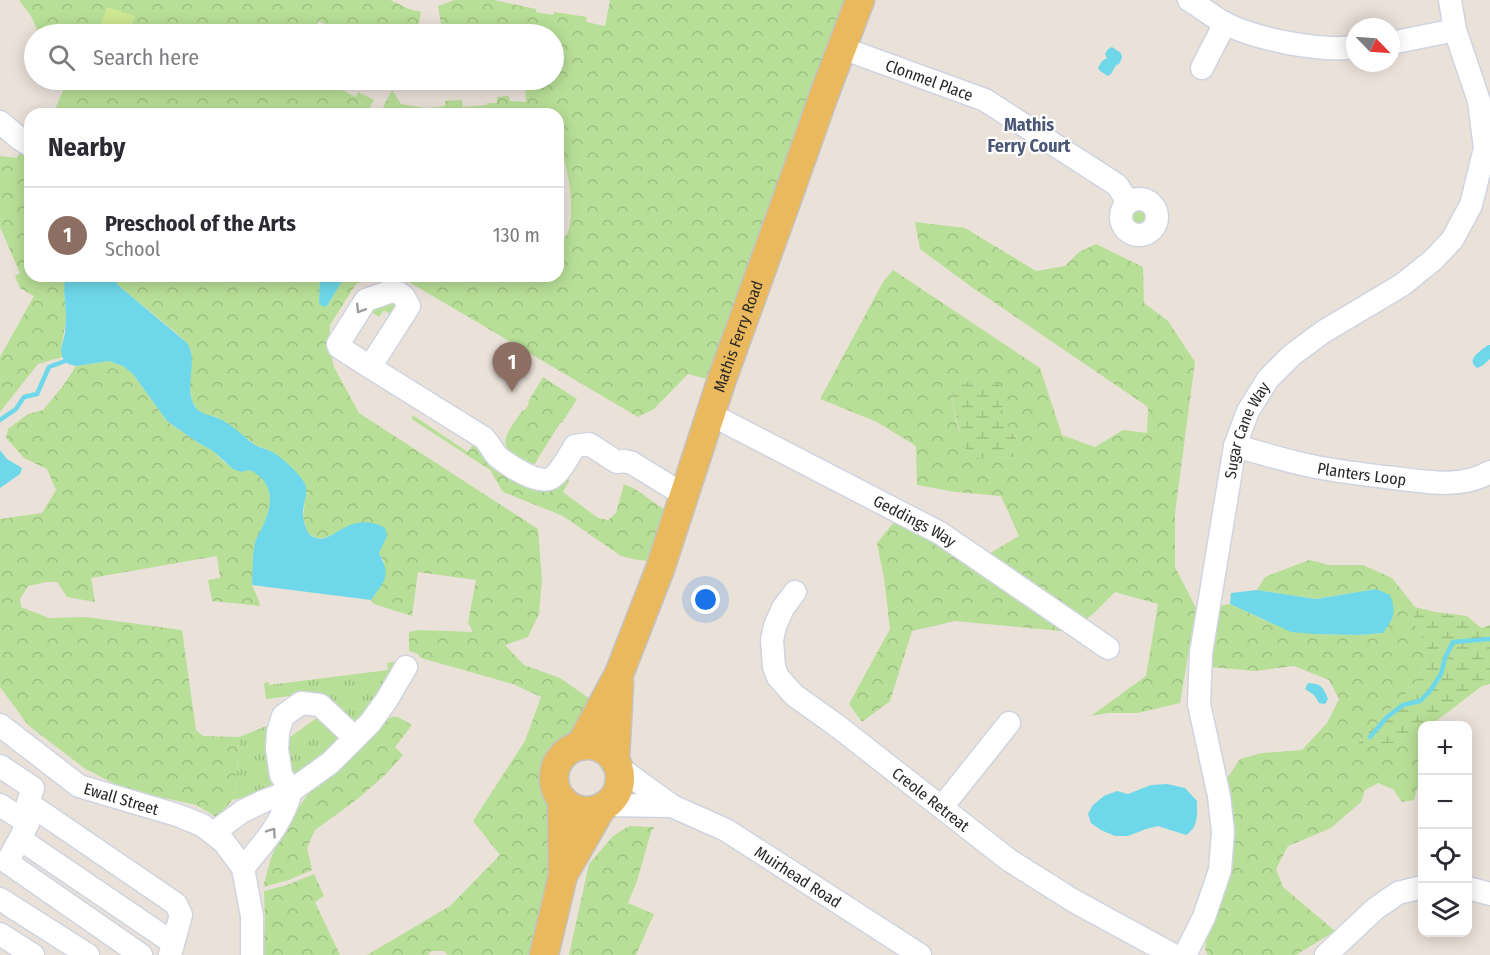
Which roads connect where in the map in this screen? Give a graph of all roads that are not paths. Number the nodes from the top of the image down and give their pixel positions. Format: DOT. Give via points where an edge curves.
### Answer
graph roads {
  1 [pos="860,0"];
  2 [pos="1189,0"];
  3 [pos="1449,0"];
  4 [pos="1225,23"];
  5 [pos="1455,30"];
  6 [pos="1400,41"];
  7 [pos="842,48"];
  8 [pos="1346,48"];
  9 [pos="1202,68"];
  10 [pos="0,122"];
  11 [pos="24,141"];
  12 [pos="1128,202"];
  13 [pos="1480,209"];
  14 [pos="370,367"];
  15 [pos="710,414"];
  16 [pos="1235,446"];
  17 [pos="1490,472"];
  18 [pos="682,502"];
  19 [pos="795,592"];
  20 [pos="1108,648"];
  21 [pos="406,667"];
  22 [pos="619,674"];
  23 [pos="1009,723"];
  24 [pos="0,725"];
  25 [pos="355,738"];
  26 [pos="580,746"];
  27 [pos="616,763"];
  28 [pos="0,766"];
  29 [pos="291,791"];
  30 [pos="562,799"];
  31 [pos="0,805"];
  32 [pos="604,806"];
  33 [pos="672,806"];
  34 [pos="942,807"];
  35 [pos="26,822"];
  36 [pos="213,833"];
  37 [pos="4,859"];
  38 [pos="243,867"];
  39 [pos="563,874"];
  40 [pos="1418,888"];
  41 [pos="1472,889"];
  42 [pos="1490,894"];
  43 [pos="0,899"];
  44 [pos="0,934"];
  45 [pos="172,949"];
  46 [pos="33,955"];
  47 [pos="88,955"];
  48 [pos="141,955"];
  49 [pos="252,955"];
  50 [pos="544,955"];
  51 [pos="920,955"];
  52 [pos="1173,955"];
  53 [pos="1185,955"];
  54 [pos="1326,955"];
  1 -- 7 [label="main road, Mathis Ferry Road"];
  2 -- 4 [label="street"];
  3 -- 5 [label="street, Sugar Cane Way"];
  4 -- 8 [label="street" via="1281,42"];
  4 -- 9 [label="street"];
  5 -- 6 [label="street"];
  5 -- 13 [label="street, Sugar Cane Way" via="1479,101 1485,148"];
  7 -- 12 [label="street, Clonmel Place" via="985,100 1116,185"];
  7 -- 15 [label="main road, Mathis Ferry Road"];
  10 -- 11 [label="street"];
  13 -- 16 [label="street, Sugar Cane Way" via="1433,260 1402,285 1292,355 1268,379 1248,411"];
  14 -- 14 [label="street, one-way" via="409,306 399,292 366,300 338,344"];
  14 -- 18 [label="street" via="484,438 496,455 538,480 556,475 575,446 589,444 617,462 623,475"];
  15 -- 18 [label="main road, Mathis Ferry Road"];
  15 -- 20 [label="street, Geddings Way" via="940,533"];
  16 -- 17 [label="street, Planters Loop" via="1315,467 1438,483 1463,481"];
  16 -- 53 [label="street, Sugar Cane Way" via="1201,653 1199,694 1219,796 1223,832 1220,870 1204,917"];
  18 -- 22 [label="main road, Mathis Ferry Road"];
  19 -- 34 [label="street, Creole Retreat" via="774,626 773,656 778,677 794,695"];
  21 -- 25 [label="street" via="386,701"];
  22 -- 26 [label="main road, Mathis Ferry Road"];
  22 -- 27 [label="main road, Mathis Ferry Road"];
  23 -- 34 [label="street"];
  24 -- 36 [label="street, Ewall Street" via="79,786 177,815"];
  25 -- 29 [label="street" via="330,763"];
  25 -- 29 [label="street" via="320,705 301,703 283,716 277,749 281,775"];
  26 -- 27 [label="main road" via="600,748"];
  26 -- 30 [label="main road" via="565,754 556,768 555,784"];
  27 -- 32 [label="main road" via="620,783"];
  27 -- 33 [label="street, Muirhead Road"];
  28 -- 35 [label="street" via="33,788"];
  29 -- 36 [label="street" via="243,811"];
  38 -- 29 [label="street, one-way" via="273,832"];
  30 -- 32 [label="main road" via="585,811"];
  30 -- 39 [label="main road"];
  31 -- 35 [label="street"];
  32 -- 33 [label="street, Muirhead Road"];
  32 -- 39 [label="main road"];
  33 -- 51 [label="street, Muirhead Road" via="726,830"];
  34 -- 52 [label="street, Creole Retreat" via="1035,877"];
  35 -- 37 [label="street"];
  35 -- 45 [label="street"];
  35 -- 45 [label="street" via="176,904 181,915"];
  36 -- 38 [label="street, Ewall Street" via="225,842"];
  37 -- 48 [label="street"];
  38 -- 49 [label="street" via="252,916"];
  39 -- 50 [label="main road"];
  40 -- 54 [label="street" via="1398,893 1375,909"];
  41 -- 42 [label="street"];
  43 -- 47 [label="street"];
  44 -- 46 [label="street"];
}
